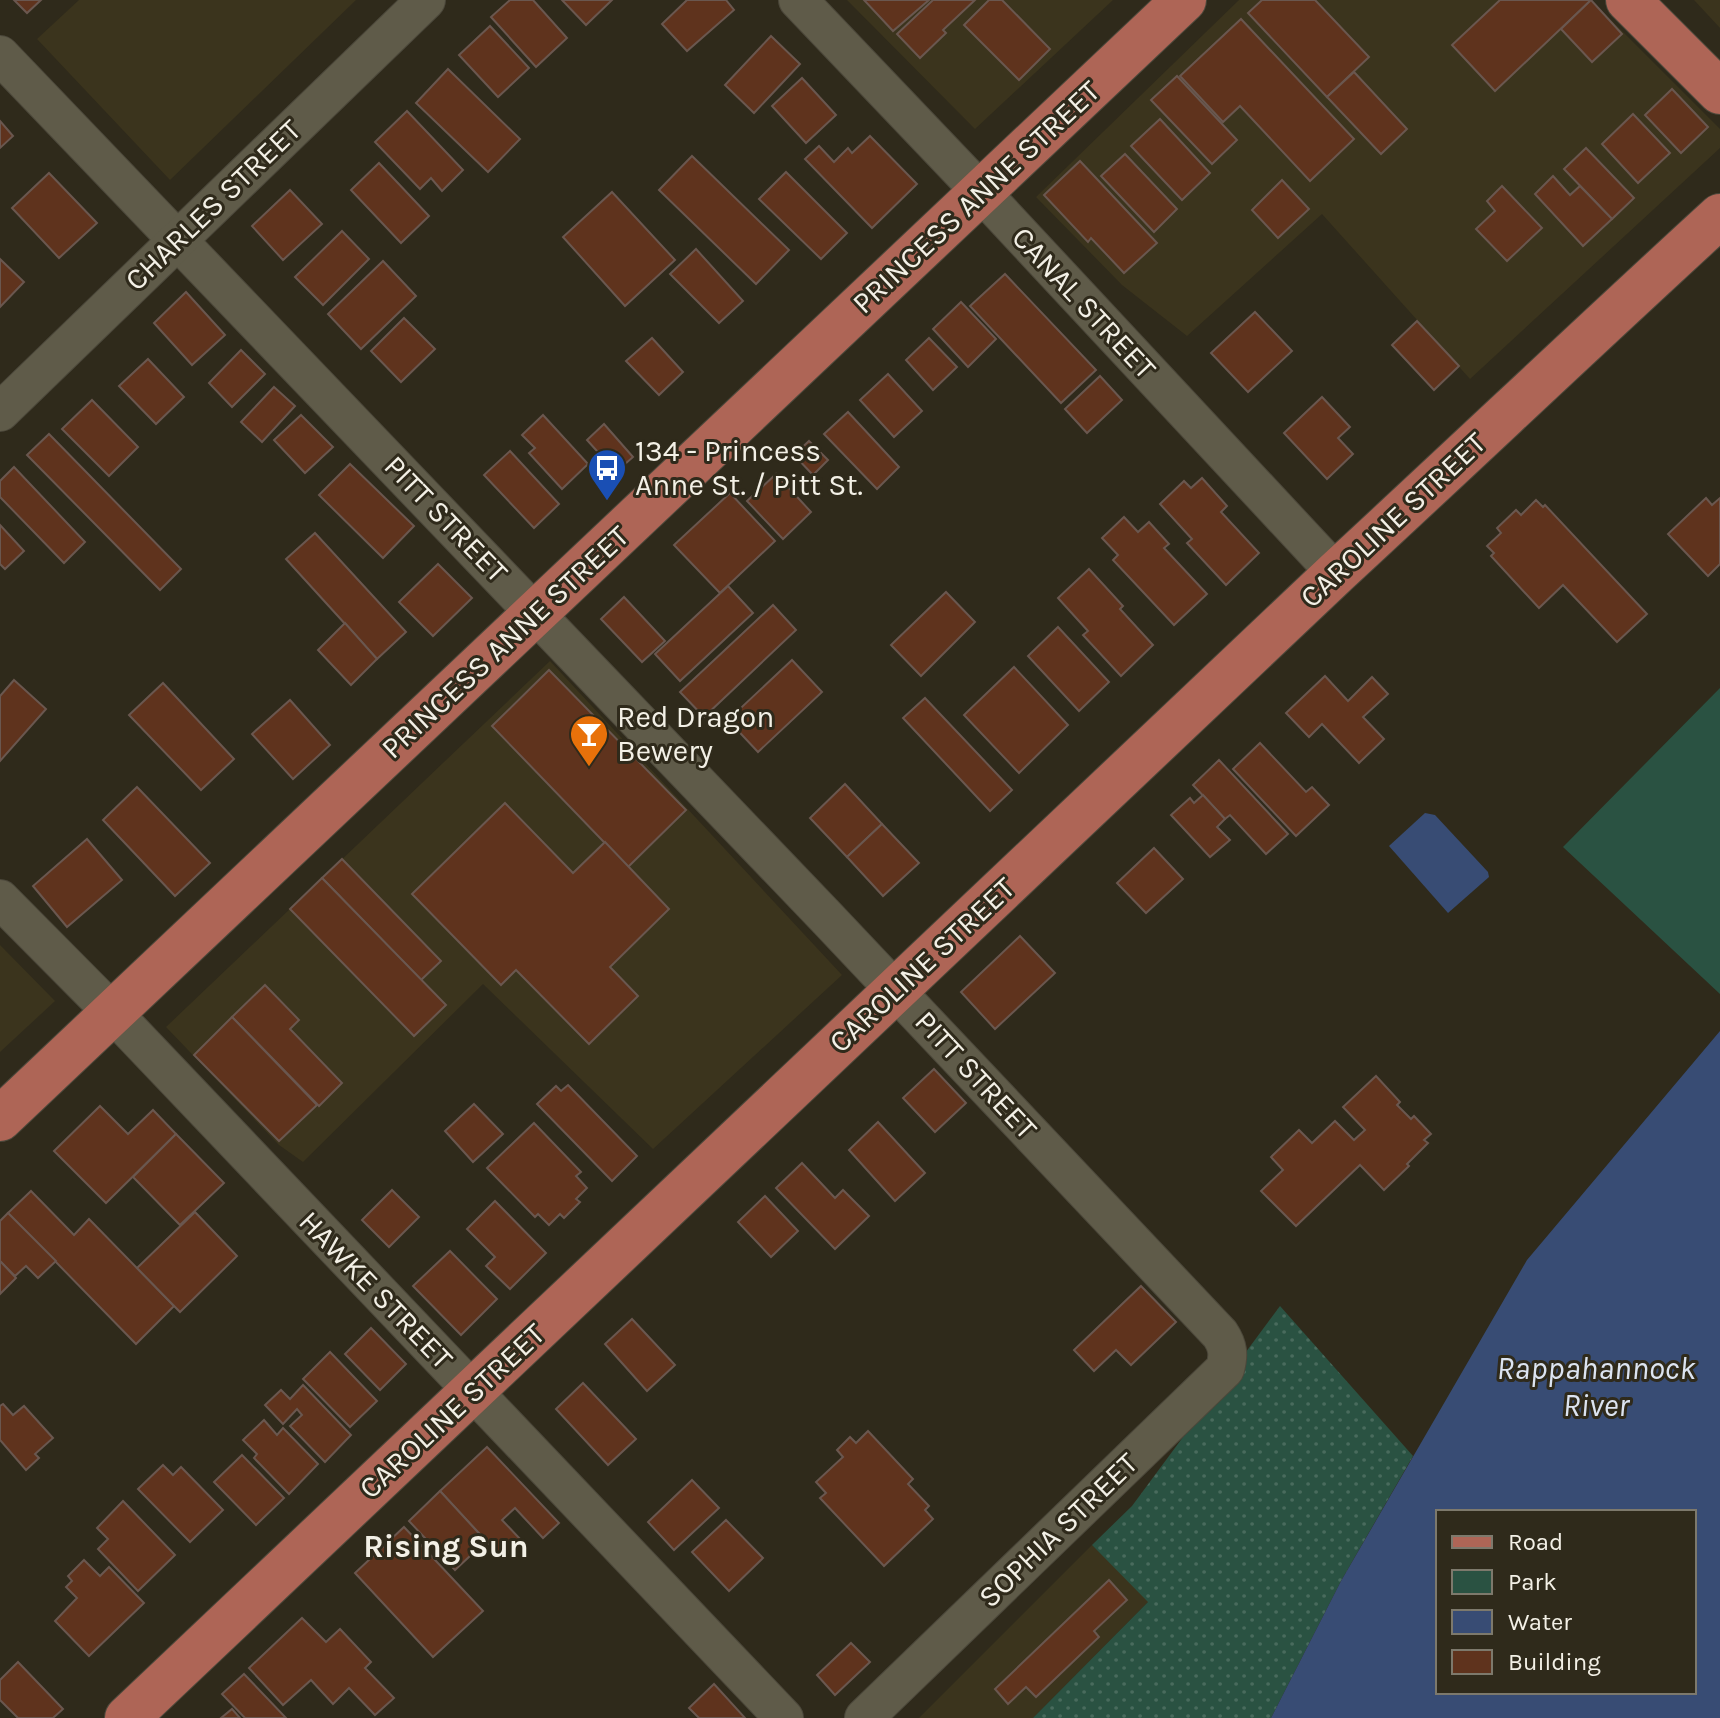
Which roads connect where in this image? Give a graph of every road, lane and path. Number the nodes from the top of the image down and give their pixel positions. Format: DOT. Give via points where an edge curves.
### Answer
graph roads {
  1 [pos="426,0"];
  2 [pos="798,0"];
  3 [pos="1184,0"];
  4 [pos="1628,0"];
  5 [pos="0,55"];
  6 [pos="1720,92"];
  7 [pos="981,192"];
  8 [pos="1720,216"];
  9 [pos="177,239"];
  10 [pos="0,412"];
  11 [pos="1336,573"];
  12 [pos="536,613"];
  13 [pos="0,899"];
  14 [pos="896,990"];
  15 [pos="112,1012"];
  16 [pos="0,1119"];
  17 [pos="1220,1334"];
  18 [pos="472,1391"];
  19 [pos="127,1718"];
  20 [pos="784,1718"];
  21 [pos="864,1718"];
  1 -- 9 [label="street, CHARLES STREET"];
  2 -- 7 [label="street, CANAL STREET"];
  3 -- 7 [label="main road, PRINCESS ANNE STREET"];
  4 -- 6 [label="main road"];
  5 -- 9 [label="street, PITT STREET"];
  7 -- 11 [label="street, CANAL STREET"];
  7 -- 12 [label="main road, PRINCESS ANNE STREET"];
  8 -- 11 [label="main road, CAROLINE STREET"];
  9 -- 10 [label="street, CHARLES STREET"];
  9 -- 12 [label="street, PITT STREET"];
  11 -- 14 [label="main road, CAROLINE STREET"];
  12 -- 14 [label="street, PITT STREET"];
  12 -- 15 [label="main road, PRINCESS ANNE STREET"];
  13 -- 15 [label="street, HAWKE STREET"];
  14 -- 17 [label="street, PITT STREET"];
  14 -- 18 [label="main road, CAROLINE STREET"];
  15 -- 16 [label="main road, PRINCESS ANNE STREET"];
  15 -- 18 [label="street, HAWKE STREET"];
  17 -- 21 [label="street, SOPHIA STREET" via="1227,1345 1225,1369"];
  18 -- 19 [label="main road, CAROLINE STREET"];
  18 -- 20 [label="street, HAWKE STREET"];
}
